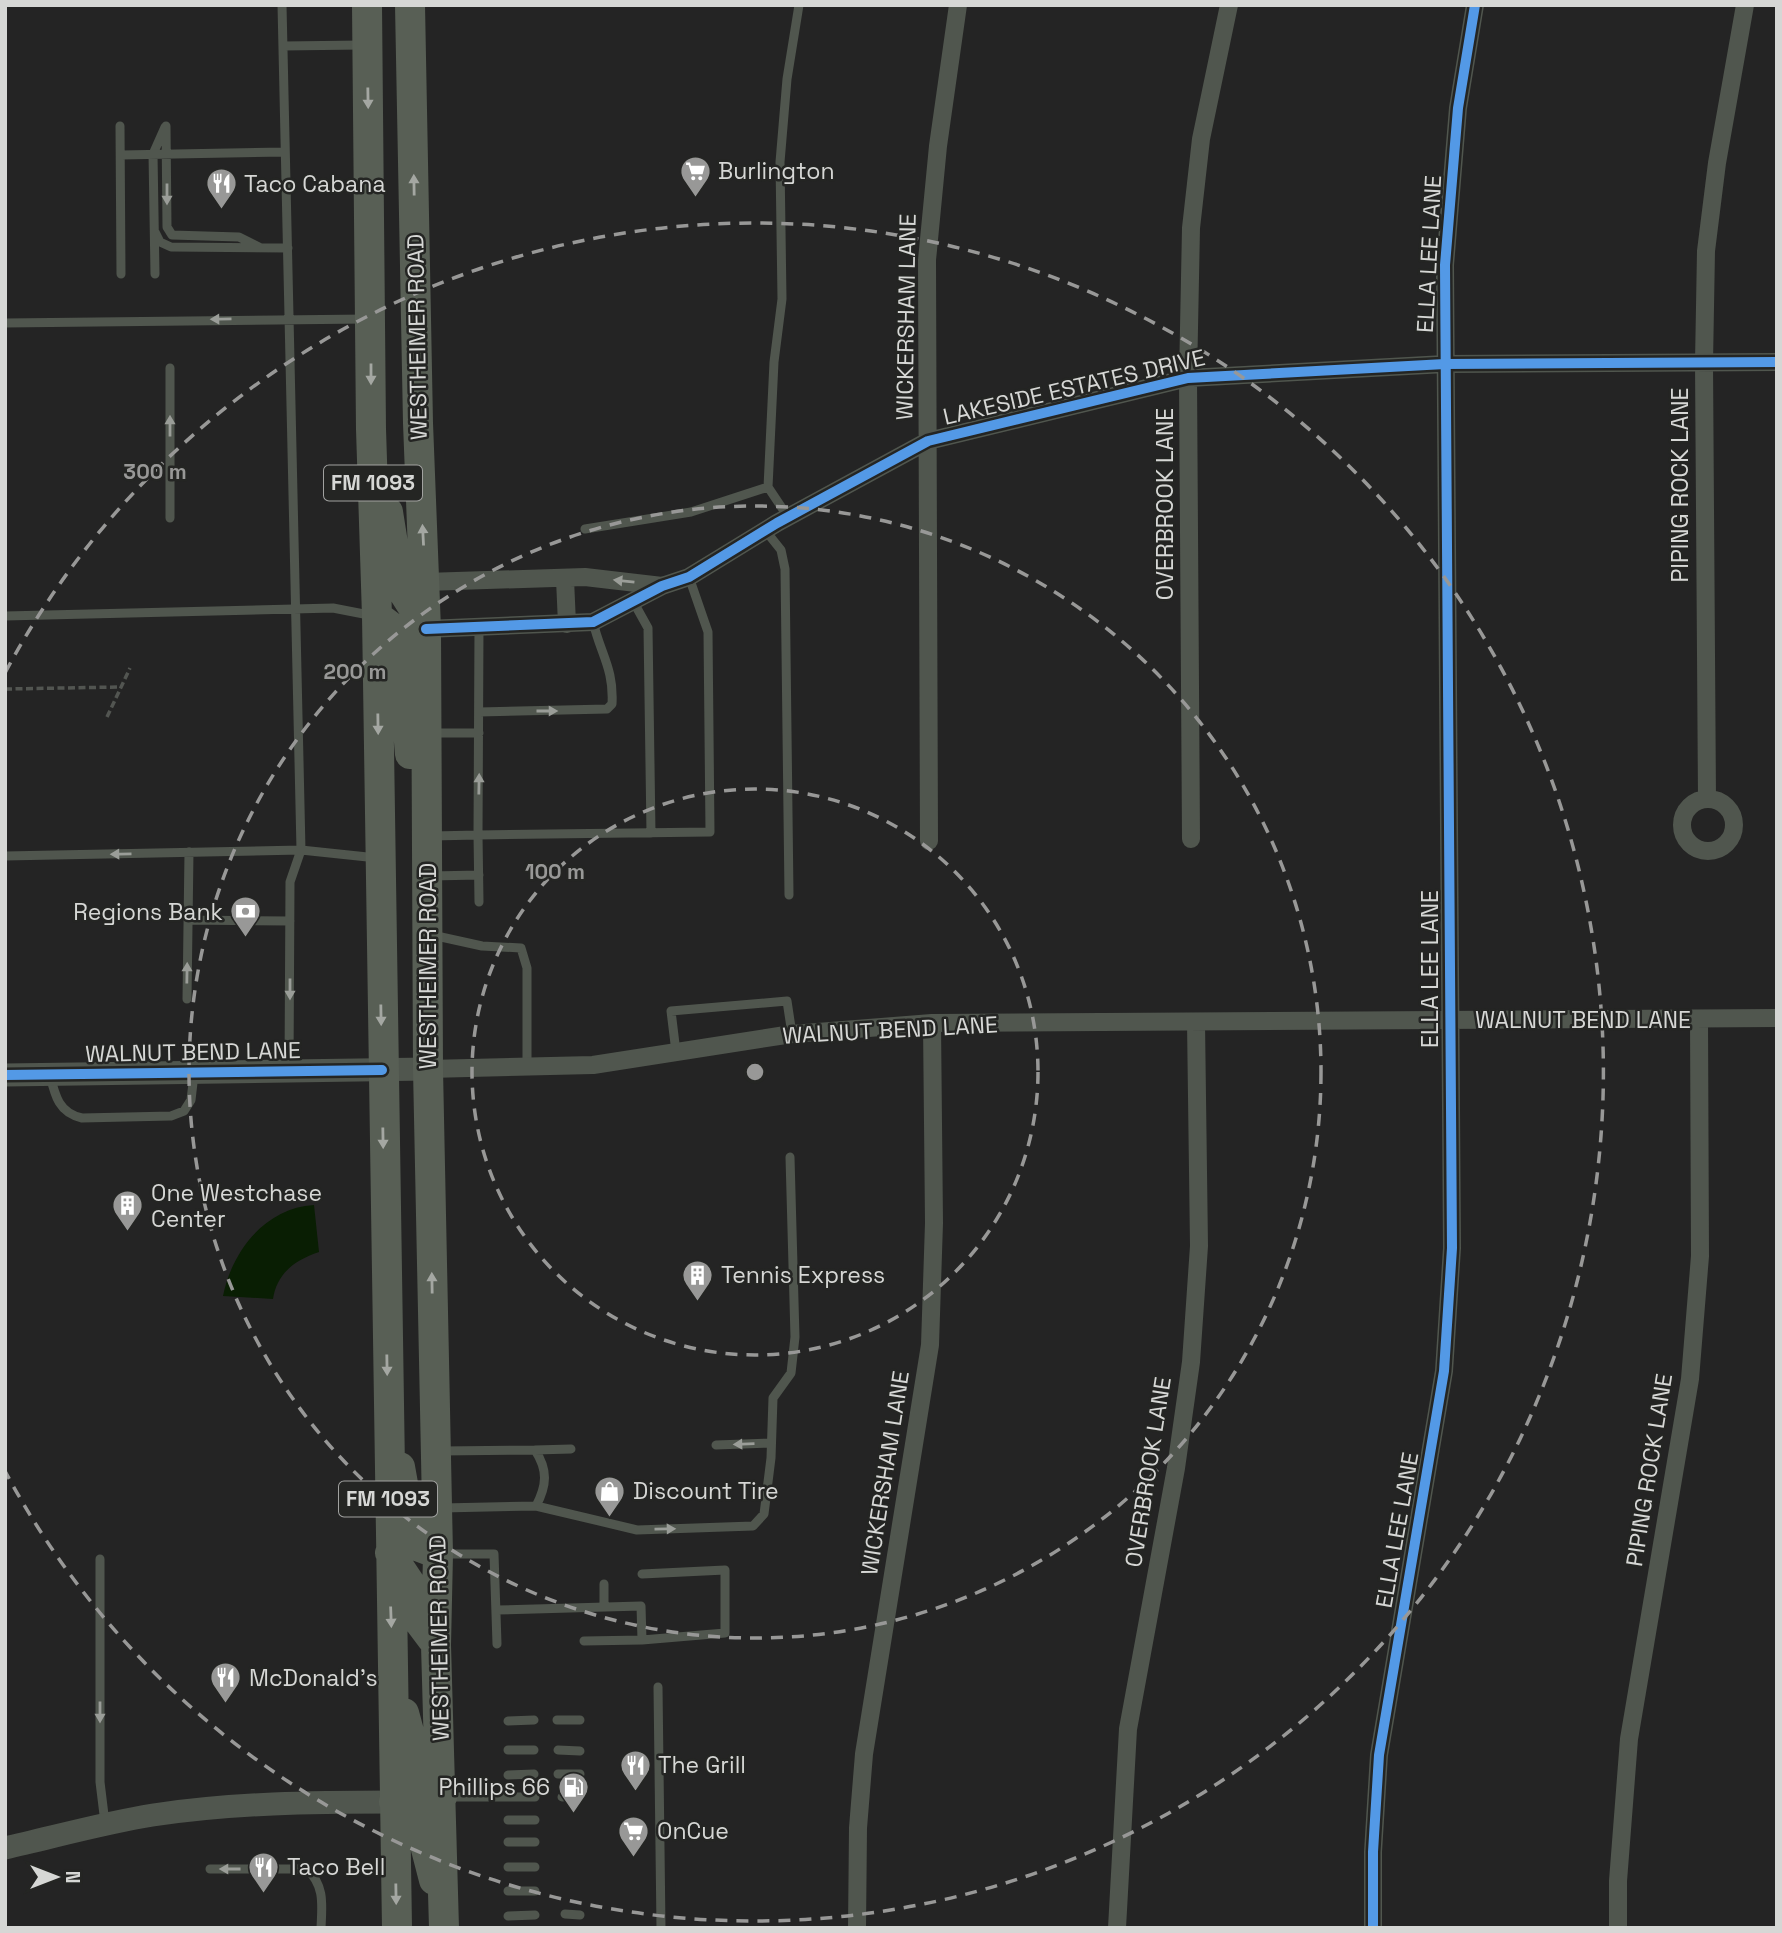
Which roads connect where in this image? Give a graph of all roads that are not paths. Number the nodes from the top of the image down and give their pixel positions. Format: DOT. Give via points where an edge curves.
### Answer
graph roads {
  1 [pos="282,5"];
  2 [pos="367,5"];
  3 [pos="410,5"];
  4 [pos="799,5"];
  5 [pos="958,5"];
  6 [pos="1229,5"];
  7 [pos="1475,5"];
  8 [pos="1745,5"];
  9 [pos="367,45"];
  10 [pos="283,46"];
  11 [pos="120,126"];
  12 [pos="285,152"];
  13 [pos="153,154"];
  14 [pos="167,154"];
  15 [pos="121,155"];
  16 [pos="154,231"];
  17 [pos="261,248"];
  18 [pos="288,248"];
  19 [pos="121,274"];
  20 [pos="155,274"];
  21 [pos="289,318"];
  22 [pos="372,319"];
  23 [pos="5,323"];
  24 [pos="1777,362"];
  25 [pos="1704,363"];
  26 [pos="1445,364"];
  27 [pos="170,368"];
  28 [pos="1188,378"];
  29 [pos="418,423"];
  30 [pos="371,429"];
  31 [pos="928,442"];
  32 [pos="768,488"];
  33 [pos="788,517"];
  34 [pos="170,518"];
  35 [pos="585,529"];
  36 [pos="765,530"];
  37 [pos="689,577"];
  38 [pos="565,579"];
  39 [pos="425,582"];
  40 [pos="662,586"];
  41 [pos="633,601"];
  42 [pos="295,610"];
  43 [pos="5,616"];
  44 [pos="377,616"];
  45 [pos="593,622"];
  46 [pos="566,624"];
  47 [pos="479,627"];
  48 [pos="426,629"];
  49 [pos="479,712"];
  50 [pos="426,733"];
  51 [pos="479,733"];
  52 [pos="1707,799"];
  53 [pos="427,804"];
  54 [pos="651,833"];
  55 [pos="478,835"];
  56 [pos="426,836"];
  57 [pos="1191,839"];
  58 [pos="929,841"];
  59 [pos="301,850"];
  60 [pos="189,852"];
  61 [pos="5,856"];
  62 [pos="380,859"];
  63 [pos="479,875"];
  64 [pos="427,876"];
  65 [pos="789,895"];
  66 [pos="479,902"];
  67 [pos="188,920"];
  68 [pos="290,920"];
  69 [pos="427,933"];
  70 [pos="187,999"];
  71 [pos="1777,1018"];
  72 [pos="1699,1019"];
  73 [pos="1451,1021"];
  74 [pos="932,1023"];
  75 [pos="1196,1023"];
  76 [pos="792,1034"];
  77 [pos="676,1052"];
  78 [pos="527,1067"];
  79 [pos="428,1069"];
  80 [pos="382,1070"];
  81 [pos="289,1071"];
  82 [pos="194,1074"];
  83 [pos="5,1075"];
  84 [pos="50,1075"];
  85 [pos="790,1157"];
  86 [pos="387,1412"];
  87 [pos="771,1443"];
  88 [pos="716,1445"];
  89 [pos="571,1449"];
  90 [pos="535,1450"];
  91 [pos="436,1451"];
  92 [pos="536,1506"];
  93 [pos="437,1509"];
  94 [pos="389,1552"];
  95 [pos="438,1554"];
  96 [pos="100,1559"];
  97 [pos="642,1574"];
  98 [pos="604,1584"];
  99 [pos="604,1607"];
  100 [pos="496,1610"];
  101 [pos="642,1640"];
  102 [pos="584,1641"];
  103 [pos="436,1644"];
  104 [pos="496,1644"];
  105 [pos="392,1669"];
  106 [pos="658,1687"];
  107 [pos="534,1720"];
  108 [pos="557,1720"];
  109 [pos="580,1720"];
  110 [pos="508,1721"];
  111 [pos="508,1750"];
  112 [pos="534,1750"];
  113 [pos="558,1750"];
  114 [pos="580,1751"];
  115 [pos="558,1773"];
  116 [pos="580,1773"];
  117 [pos="534,1774"];
  118 [pos="508,1775"];
  119 [pos="580,1796"];
  120 [pos="442,1797"];
  121 [pos="534,1797"];
  122 [pos="562,1797"];
  123 [pos="394,1802"];
  124 [pos="508,1819"];
  125 [pos="534,1819"];
  126 [pos="105,1826"];
  127 [pos="508,1842"];
  128 [pos="535,1842"];
  129 [pos="5,1848"];
  130 [pos="508,1867"];
  131 [pos="535,1867"];
  132 [pos="210,1869"];
  133 [pos="509,1891"];
  134 [pos="535,1891"];
  135 [pos="565,1914"];
  136 [pos="536,1915"];
  137 [pos="580,1915"];
  138 [pos="509,1916"];
  139 [pos="444,1921"];
  140 [pos="321,1928"];
  141 [pos="397,1928"];
  142 [pos="661,1928"];
  143 [pos="857,1928"];
  144 [pos="1117,1928"];
  145 [pos="1373,1928"];
  146 [pos="1618,1928"];
  1 -- 10 [label="lane"];
  2 -- 9 [label="main road, WESTHEIMER ROAD / FM 1093"];
  29 -- 3 [label="main road, WESTHEIMER ROAD / FM 1093, one-way"];
  4 -- 32 [label="lane" via="780,162 782,299"];
  5 -- 31 [label="street, WICKERSHAM LANE" via="937,146 927,260"];
  6 -- 28 [label="street, OVERBROOK LANE" via="1201,139 1193,215"];
  7 -- 26 [label="street, ELLA LEE LANE" via="1458,108 1445,265"];
  8 -- 25 [label="street, PIPING ROCK LANE" via="1706,251"];
  9 -- 10 [label="lane"];
  9 -- 22 [label="main road, WESTHEIMER ROAD / FM 1093, one-way"];
  10 -- 12 [label="lane"];
  11 -- 15 [label="lane"];
  12 -- 14 [label="lane"];
  12 -- 18 [label="lane"];
  13 -- 14 [label="lane"];
  13 -- 14 [label="lane" via="166,126"];
  13 -- 15 [label="lane"];
  13 -- 16 [label="lane"];
  14 -- 17 [label="lane, one-way" via="167,227 172,236 240,237"];
  15 -- 19 [label="lane"];
  16 -- 17 [label="lane" via="160,242 171,247"];
  16 -- 20 [label="lane"];
  17 -- 18 [label="lane"];
  18 -- 21 [label="lane"];
  21 -- 22 [label="lane"];
  21 -- 23 [label="lane, one-way"];
  21 -- 42 [label="lane"];
  22 -- 29 [label="main road" via="389,324 396,332 397,363"];
  22 -- 30 [label="main road, WESTHEIMER ROAD / FM 1093, one-way"];
  24 -- 25 [label="street, LAKESIDE ESTATES DRIVE"];
  25 -- 26 [label="street, LAKESIDE ESTATES DRIVE"];
  25 -- 52 [label="street, PIPING ROCK LANE"];
  26 -- 28 [label="street, LAKESIDE ESTATES DRIVE"];
  26 -- 73 [label="street, ELLA LEE LANE"];
  34 -- 27 [label="lane, one-way"];
  28 -- 31 [label="street, LAKESIDE ESTATES DRIVE"];
  28 -- 57 [label="street, OVERBROOK LANE"];
  39 -- 29 [label="main road, WESTHEIMER ROAD / FM 1093, one-way"];
  30 -- 44 [label="main road, WESTHEIMER ROAD / FM 1093"];
  30 -- 48 [label="main road" via="400,587"];
  31 -- 33 [label="street, LAKESIDE ESTATES DRIVE"];
  31 -- 58 [label="street, WICKERSHAM LANE"];
  32 -- 33 [label="lane"];
  32 -- 35 [label="lane" via="691,512"];
  33 -- 36 [label="street, LAKESIDE ESTATES DRIVE"];
  36 -- 37 [label="street, LAKESIDE ESTATES DRIVE"];
  36 -- 65 [label="lane" via="781,550 785,569"];
  37 -- 40 [label="street, LAKESIDE ESTATES DRIVE"];
  37 -- 54 [label="lane" via="708,632 710,832"];
  38 -- 39 [label="street, LAKESIDE ESTATES DRIVE"];
  40 -- 38 [label="street, LAKESIDE ESTATES DRIVE, one-way"];
  38 -- 46 [label="street"];
  39 -- 48 [label="main road, WESTHEIMER ROAD / FM 1093"];
  40 -- 41 [label="street, LAKESIDE ESTATES DRIVE"];
  41 -- 45 [label="street, LAKESIDE ESTATES DRIVE"];
  41 -- 54 [label="lane" via="648,628"];
  42 -- 43 [label="lane"];
  42 -- 44 [label="lane" via="333,608"];
  42 -- 59 [label="lane"];
  44 -- 53 [label="main road" via="398,632 401,643 408,750"];
  44 -- 62 [label="main road, WESTHEIMER ROAD / FM 1093, one-way"];
  45 -- 46 [label="street, LAKESIDE ESTATES DRIVE"];
  49 -- 45 [label="lane, one-way" via="607,709 612,704 611,667 600,649"];
  46 -- 47 [label="street, LAKESIDE ESTATES DRIVE"];
  47 -- 48 [label="street, LAKESIDE ESTATES DRIVE"];
  47 -- 49 [label="lane"];
  48 -- 50 [label="main road, WESTHEIMER ROAD / FM 1093"];
  49 -- 51 [label="lane"];
  50 -- 51 [label="lane"];
  50 -- 53 [label="main road, WESTHEIMER ROAD / FM 1093"];
  55 -- 51 [label="lane, one-way"];
  53 -- 56 [label="main road, WESTHEIMER ROAD / FM 1093"];
  54 -- 55 [label="lane"];
  55 -- 56 [label="lane"];
  55 -- 63 [label="lane"];
  56 -- 64 [label="main road, WESTHEIMER ROAD / FM 1093"];
  59 -- 60 [label="lane"];
  59 -- 62 [label="lane"];
  59 -- 68 [label="lane" via="290,882"];
  60 -- 61 [label="lane, one-way"];
  60 -- 67 [label="lane"];
  62 -- 80 [label="main road, WESTHEIMER ROAD / FM 1093, one-way"];
  63 -- 64 [label="lane"];
  63 -- 66 [label="lane"];
  64 -- 69 [label="main road, WESTHEIMER ROAD / FM 1093"];
  67 -- 68 [label="lane"];
  70 -- 67 [label="lane, one-way"];
  68 -- 81 [label="lane, one-way"];
  69 -- 78 [label="lane" via="467,944 521,948 527,968"];
  69 -- 79 [label="main road, WESTHEIMER ROAD / FM 1093"];
  71 -- 72 [label="street, WALNUT BEND LANE"];
  72 -- 73 [label="street, WALNUT BEND LANE"];
  72 -- 146 [label="street, PIPING ROCK LANE" via="1700,1256 1691,1365 1629,1739"];
  73 -- 75 [label="street, WALNUT BEND LANE"];
  73 -- 145 [label="street, ELLA LEE LANE" via="1452,1248 1444,1371 1379,1755"];
  74 -- 75 [label="street, WALNUT BEND LANE"];
  74 -- 76 [label="street, WALNUT BEND LANE"];
  74 -- 143 [label="street, WICKERSHAM LANE" via="930,1345 864,1754"];
  75 -- 144 [label="street, OVERBROOK LANE" via="1199,1246 1191,1362 1128,1729"];
  76 -- 77 [label="street, WALNUT BEND LANE"];
  76 -- 77 [label="lane" via="787,1001 671,1011"];
  77 -- 78 [label="street, WALNUT BEND LANE" via="593,1065"];
  78 -- 79 [label="street, WALNUT BEND LANE"];
  79 -- 80 [label="street, WALNUT BEND LANE"];
  91 -- 79 [label="main road, WESTHEIMER ROAD / FM 1093, one-way"];
  80 -- 81 [label="street, WALNUT BEND LANE"];
  80 -- 86 [label="main road, WESTHEIMER ROAD / FM 1093, one-way"];
  81 -- 82 [label="street, WALNUT BEND LANE"];
  82 -- 84 [label="street, WALNUT BEND LANE"];
  82 -- 84 [label="lane" via="191,1100 184,1111 171,1116 82,1118 60,1105"];
  83 -- 84 [label="street, WALNUT BEND LANE"];
  85 -- 87 [label="lane" via="795,1337 791,1373 773,1398"];
  86 -- 94 [label="main road, WESTHEIMER ROAD / FM 1093"];
  86 -- 95 [label="main road" via="413,1540"];
  87 -- 88 [label="lane, one-way"];
  92 -- 87 [label="lane, one-way" via="636,1530 753,1527 764,1514"];
  89 -- 90 [label="lane"];
  90 -- 91 [label="lane"];
  90 -- 92 [label="lane" via="544,1464 545,1488"];
  91 -- 93 [label="main road, WESTHEIMER ROAD / FM 1093"];
  92 -- 93 [label="lane"];
  93 -- 95 [label="main road, WESTHEIMER ROAD / FM 1093"];
  94 -- 103 [label="main road" via="415,1595 417,1619"];
  94 -- 105 [label="main road, WESTHEIMER ROAD / FM 1093, one-way"];
  95 -- 100 [label="lane" via="494,1554"];
  95 -- 103 [label="main road, WESTHEIMER ROAD / FM 1093"];
  96 -- 126 [label="lane, one-way" via="100,1754"];
  97 -- 101 [label="lane" via="725,1570 725,1633"];
  98 -- 99 [label="lane"];
  99 -- 100 [label="lane"];
  99 -- 101 [label="lane" via="641,1606"];
  100 -- 104 [label="lane"];
  101 -- 102 [label="lane"];
  103 -- 120 [label="main road, WESTHEIMER ROAD / FM 1093"];
  105 -- 120 [label="main road" via="415,1754 418,1786"];
  105 -- 123 [label="main road, WESTHEIMER ROAD / FM 1093"];
  106 -- 142 [label="lane"];
  107 -- 110 [label="lane"];
  108 -- 109 [label="lane"];
  111 -- 112 [label="lane"];
  113 -- 114 [label="lane"];
  115 -- 116 [label="lane"];
  117 -- 118 [label="lane"];
  119 -- 122 [label="lane"];
  120 -- 121 [label="lane"];
  120 -- 139 [label="main road, WESTHEIMER ROAD / FM 1093"];
  123 -- 126 [label="street" via="211,1808"];
  123 -- 139 [label="main road" via="416,1810"];
  123 -- 141 [label="main road, WESTHEIMER ROAD / FM 1093, one-way"];
  124 -- 125 [label="lane"];
  126 -- 129 [label="street"];
  127 -- 128 [label="lane"];
  130 -- 131 [label="lane"];
  140 -- 132 [label="lane, one-way" via="322,1891 307,1869"];
  133 -- 134 [label="lane"];
  135 -- 137 [label="lane"];
  136 -- 138 [label="lane"];
}
